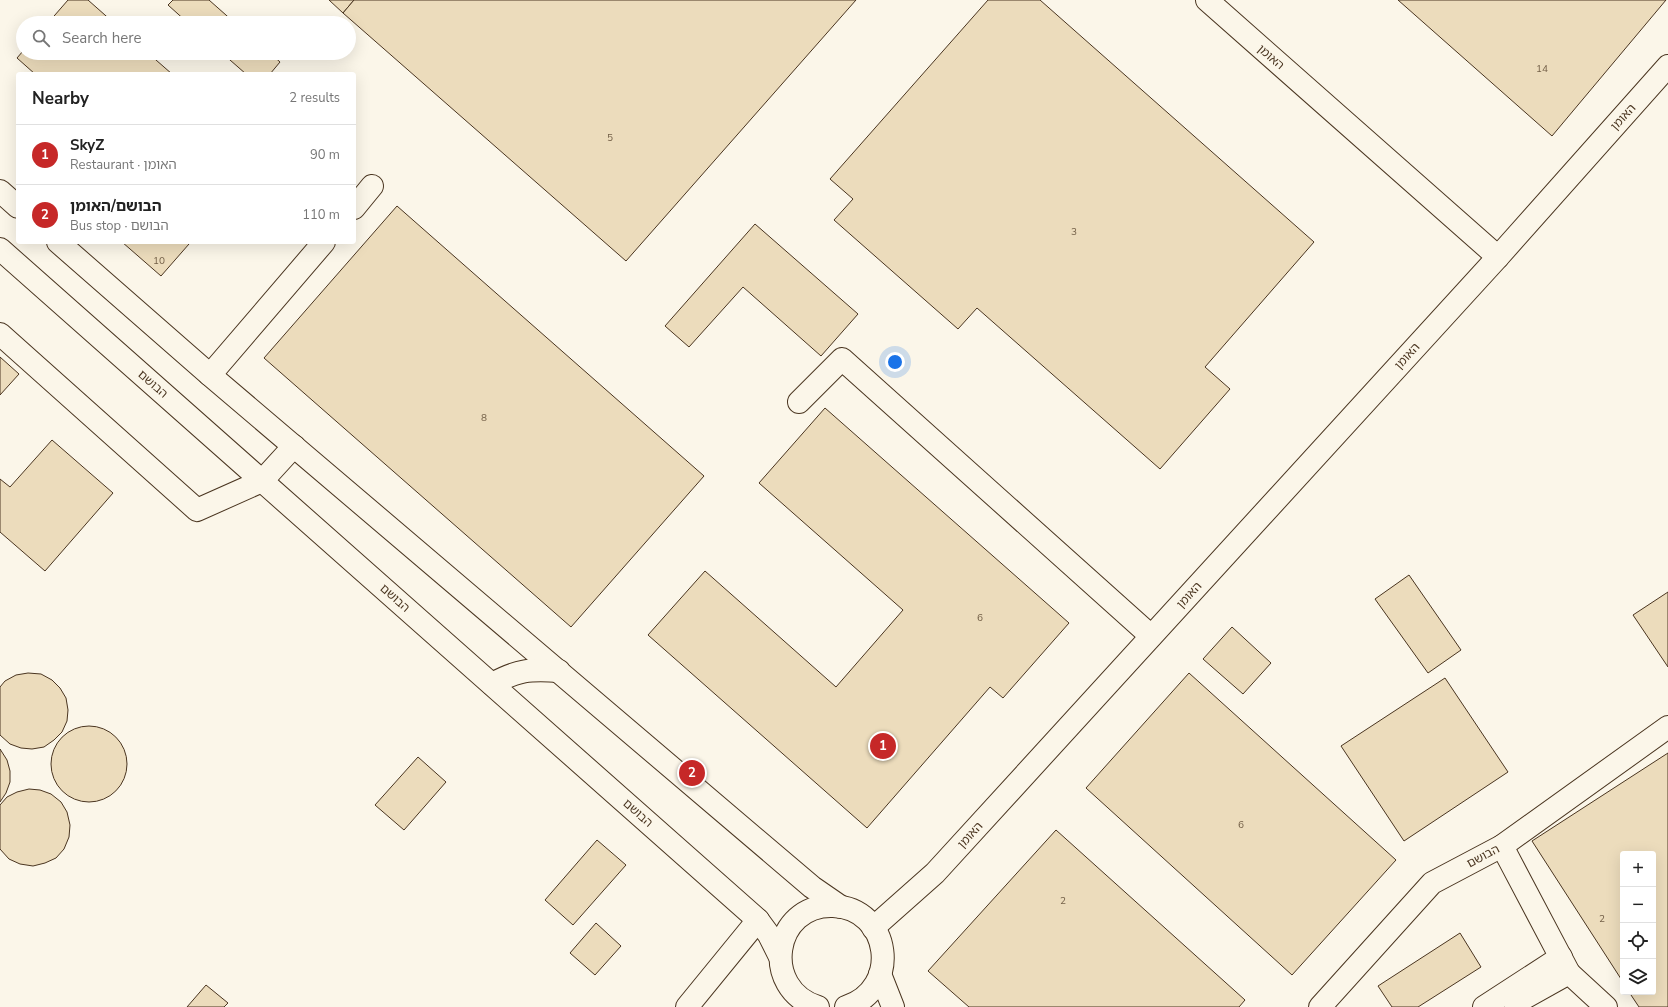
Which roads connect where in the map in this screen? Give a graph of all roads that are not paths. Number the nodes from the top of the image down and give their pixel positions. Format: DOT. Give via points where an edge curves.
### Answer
graph roads {
  1 [pos="1207,0"];
  2 [pos="1668,66"];
  3 [pos="372,186"];
  4 [pos="0,191"];
  5 [pos="16,205"];
  6 [pos="356,206"];
  7 [pos="60,244"];
  8 [pos="322,244"];
  9 [pos="0,248"];
  10 [pos="1498,257"];
  11 [pos="0,334"];
  12 [pos="210,375"];
  13 [pos="798,402"];
  14 [pos="294,446"];
  15 [pos="262,481"];
  16 [pos="1151,636"];
  17 [pos="559,671"];
  18 [pos="492,684"];
  19 [pos="1668,727"];
  20 [pos="1502,846"];
  21 [pos="840,907"];
  22 [pos="758,920"];
  23 [pos="873,928"];
  24 [pos="780,957"];
  25 [pos="1565,965"];
  26 [pos="880,974"];
  27 [pos="687,1007"];
  28 [pos="818,1007"];
  29 [pos="846,1007"];
  30 [pos="893,1007"];
  31 [pos="1320,1007"];
  32 [pos="1484,1007"];
  33 [pos="1516,1007"];
  34 [pos="1606,1007"];
  1 -- 10 [label="street, האומן"];
  2 -- 10 [label="street, האומן"];
  3 -- 6 [label="street"];
  4 -- 5 [label="street"];
  7 -- 12 [label="street"];
  8 -- 12 [label="street"];
  9 -- 15 [label="street, הבושם"];
  10 -- 16 [label="street, האומן"];
  11 -- 15 [label="street" via="197,510"];
  12 -- 14 [label="street"];
  13 -- 16 [label="street" via="842,360"];
  14 -- 15 [label="street"];
  14 -- 17 [label="street"];
  15 -- 18 [label="street, הבושם"];
  16 -- 23 [label="street, האומן" via="935,873"];
  17 -- 18 [label="street" via="532,669 507,676"];
  17 -- 21 [label="street" via="812,887"];
  18 -- 22 [label="street, הבושם"];
  19 -- 20 [label="street, הבושם"];
  20 -- 25 [label="street"];
  20 -- 31 [label="street, הבושם" via="1432,883"];
  21 -- 23 [label="street" via="862,916"];
  21 -- 24 [label="street" via="825,906 802,915 786,933"];
  22 -- 24 [label="street, הבושם" via="769,934"];
  22 -- 27 [label="street"];
  23 -- 26 [label="street" via="881,942 883,958"];
  24 -- 28 [label="street" via="784,978 792,990 803,1000"];
  25 -- 32 [label="street"];
  25 -- 33 [label="street" via="1517,1002"];
  25 -- 34 [label="street"];
  26 -- 29 [label="street" via="870,993"];
  26 -- 30 [label="street"];
}
